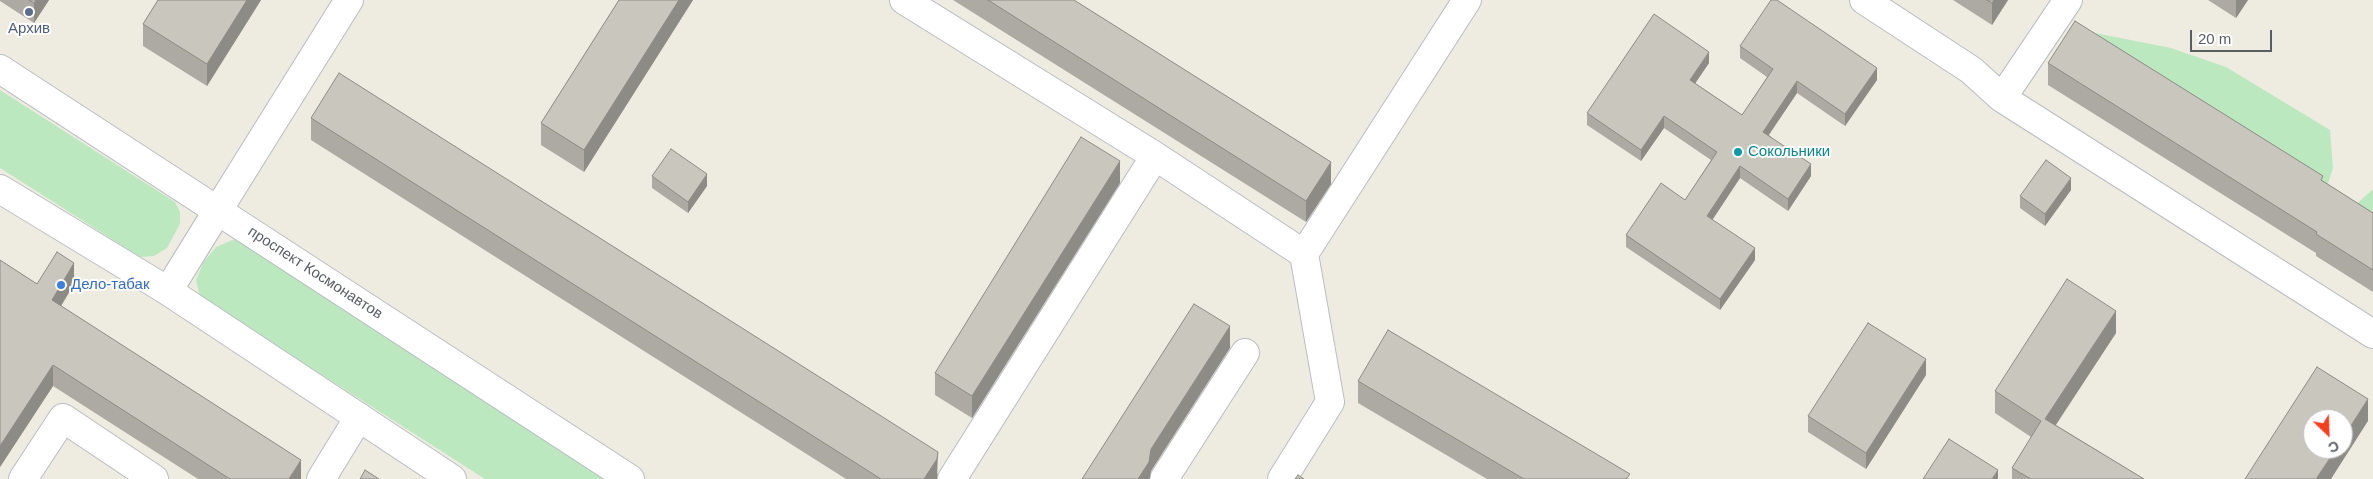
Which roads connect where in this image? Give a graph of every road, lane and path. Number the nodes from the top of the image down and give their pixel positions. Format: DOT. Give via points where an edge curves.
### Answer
graph roads {
  1 [pos="349,0"];
  2 [pos="904,0"];
  3 [pos="1467,0"];
  4 [pos="1864,0"];
  5 [pos="2068,0"];
  6 [pos="0,69"];
  7 [pos="2002,98"];
  8 [pos="1155,156"];
  9 [pos="0,188"];
  10 [pos="218,210"];
  11 [pos="1304,254"];
  12 [pos="168,291"];
  13 [pos="2373,334"];
  14 [pos="1245,353"];
  15 [pos="359,417"];
  16 [pos="23,479"];
  17 [pos="154,479"];
  18 [pos="321,479"];
  19 [pos="452,479"];
  20 [pos="630,479"];
  21 [pos="952,479"];
  22 [pos="1164,479"];
  23 [pos="1282,479"];
  1 -- 10 [label="street"];
  2 -- 8 [label="street"];
  3 -- 11 [label="street"];
  4 -- 7 [label="street" via="1972,70"];
  5 -- 7 [label="street"];
  6 -- 10 [label="street, проспект Космонавтов"];
  7 -- 13 [label="street"];
  8 -- 11 [label="street"];
  8 -- 21 [label="street"];
  9 -- 12 [label="street"];
  10 -- 12 [label="street"];
  10 -- 20 [label="street, проспект Космонавтов"];
  11 -- 23 [label="street" via="1330,402"];
  12 -- 15 [label="street"];
  14 -- 22 [label="street"];
  15 -- 18 [label="street"];
  15 -- 19 [label="street"];
  16 -- 17 [label="street" via="62,418"];
}
